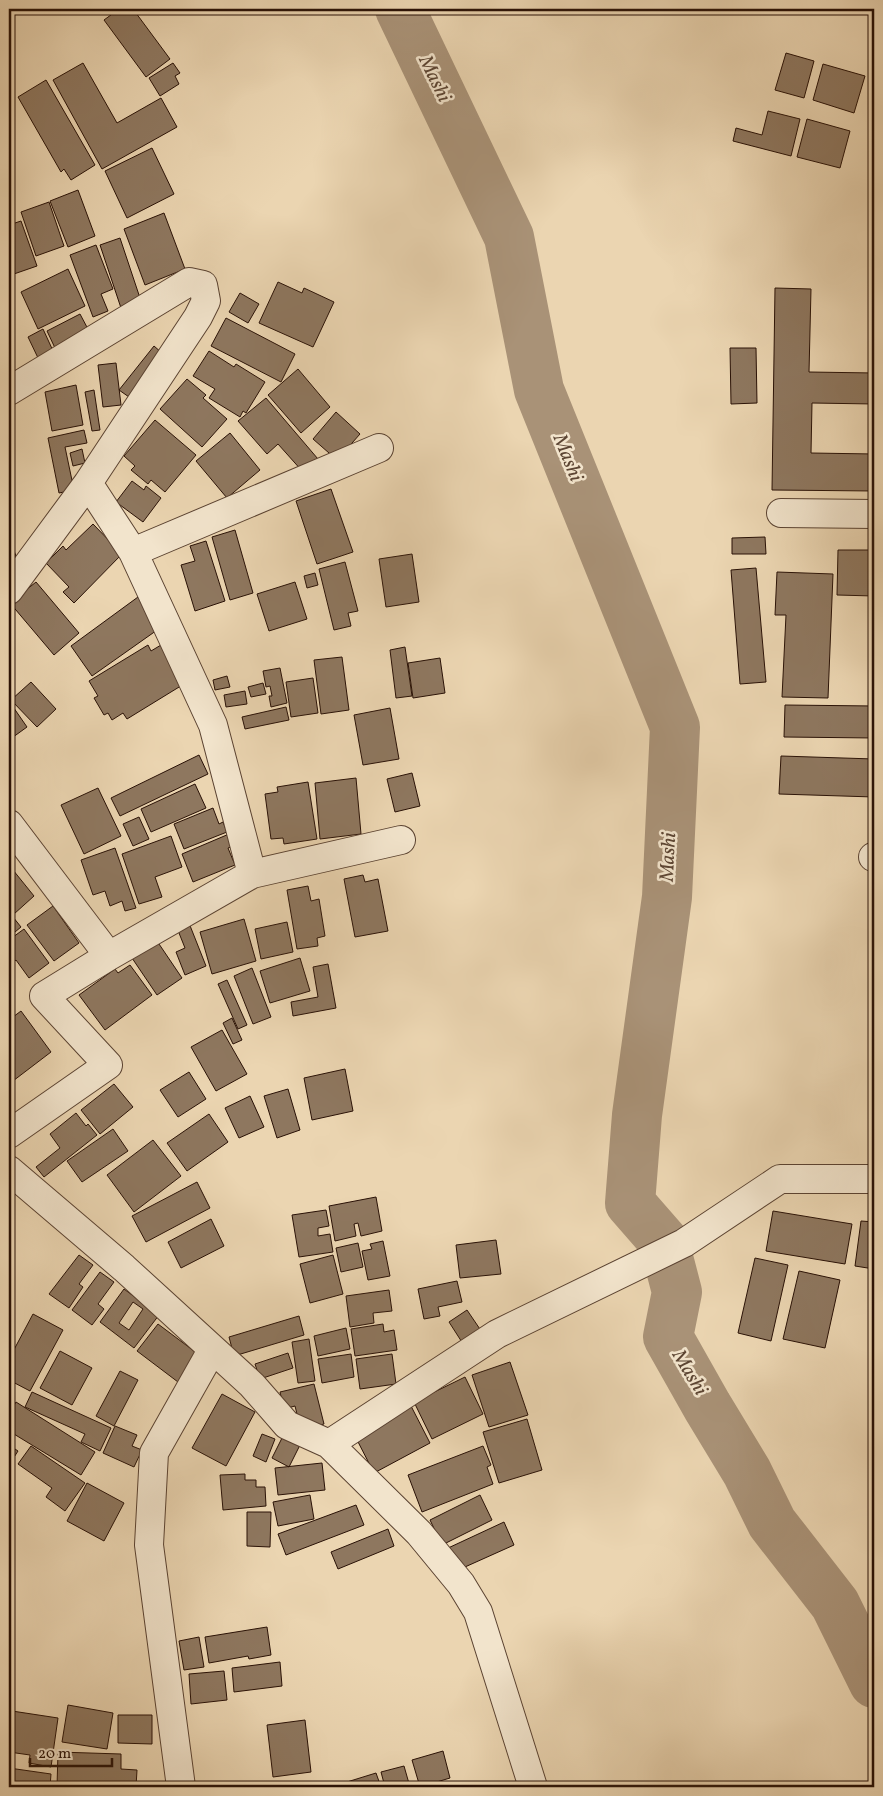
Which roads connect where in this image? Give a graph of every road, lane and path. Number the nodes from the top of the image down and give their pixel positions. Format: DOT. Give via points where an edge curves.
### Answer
graph roads {
  1 [pos="9,391"];
  2 [pos="379,448"];
  3 [pos="88,483"];
  4 [pos="781,513"];
  5 [pos="874,514"];
  6 [pos="133,552"];
  7 [pos="9,590"];
  8 [pos="10,829"];
  9 [pos="401,840"];
  10 [pos="252,874"];
  11 [pos="109,956"];
  12 [pos="9,1134"];
  13 [pos="9,1170"];
  14 [pos="874,1179"];
  15 [pos="212,1350"];
  16 [pos="328,1444"];
  17 [pos="181,1787"];
  18 [pos="533,1787"];
  1 -- 3 [label="street" via="189,282 203,285 206,301 198,317"];
  2 -- 6 [label="street"];
  3 -- 6 [label="street"];
  3 -- 7 [label="street"];
  4 -- 5 [label="street"];
  6 -- 10 [label="street" via="213,725"];
  8 -- 11 [label="street"];
  9 -- 10 [label="street"];
  10 -- 11 [label="street"];
  11 -- 12 [label="street" via="44,996 108,1065"];
  13 -- 15 [label="street" via="124,1268"];
  14 -- 16 [label="street" via="780,1179 684,1244 497,1334"];
  15 -- 16 [label="street" via="252,1385 287,1425"];
  15 -- 17 [label="street" via="154,1452 149,1545"];
  16 -- 18 [label="street" via="419,1533 461,1584 478,1612"];
}
